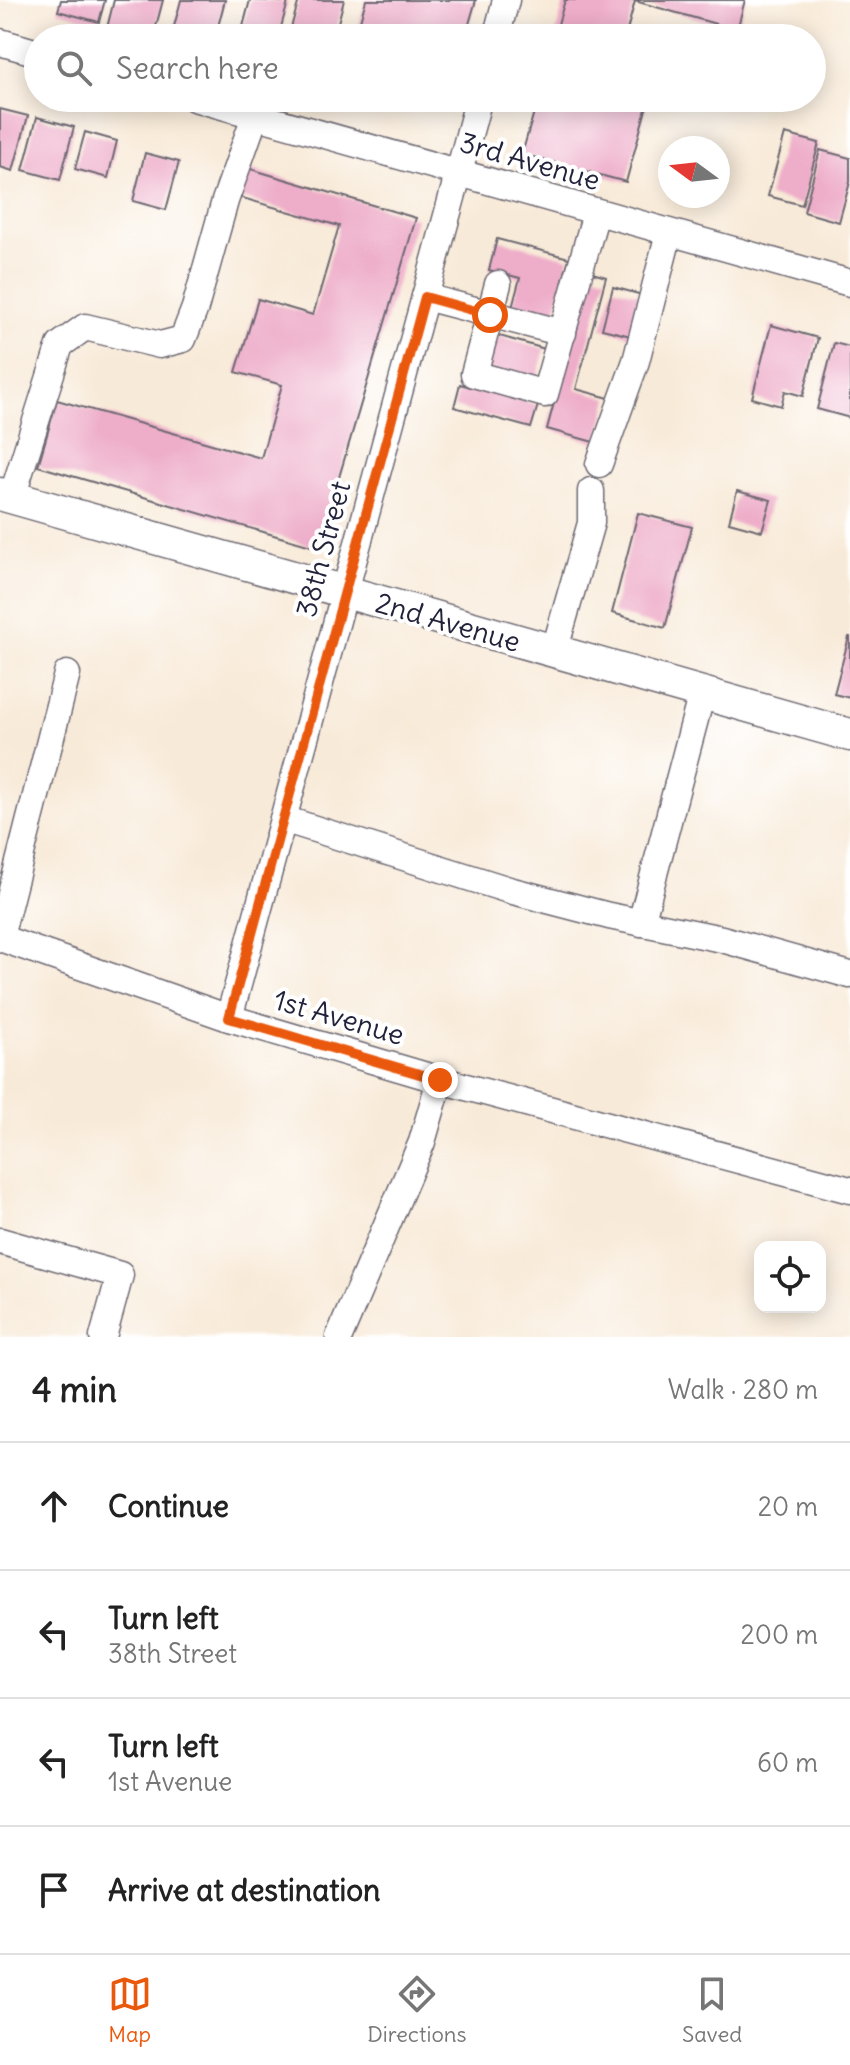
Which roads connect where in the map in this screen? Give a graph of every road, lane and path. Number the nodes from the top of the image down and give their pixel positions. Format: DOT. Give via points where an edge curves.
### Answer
graph roads {
  1 [pos="506,0"];
  2 [pos="500,24"];
  3 [pos="0,42"];
  4 [pos="24,49"];
  5 [pos="241,112"];
  6 [pos="475,112"];
  7 [pos="255,116"];
  8 [pos="459,174"];
  9 [pos="596,213"];
  10 [pos="669,233"];
  11 [pos="850,283"];
  12 [pos="498,284"];
  13 [pos="425,297"];
  14 [pos="490,315"];
  15 [pos="563,333"];
  16 [pos="599,464"];
  17 [pos="591,491"];
  18 [pos="6,496"];
  19 [pos="345,593"];
  20 [pos="554,652"];
  21 [pos="67,674"];
  22 [pos="702,693"];
  23 [pos="850,735"];
  24 [pos="283,819"];
  25 [pos="641,923"];
  26 [pos="0,938"];
  27 [pos="850,975"];
  28 [pos="229,1018"];
  29 [pos="440,1080"];
  30 [pos="850,1190"];
  31 [pos="0,1241"];
  32 [pos="103,1337"];
  33 [pos="339,1337"];
  1 -- 2 [label="street"];
  3 -- 4 [label="street"];
  5 -- 7 [label="street, 3rd Avenue"];
  6 -- 8 [label="street, 38th Street"];
  7 -- 8 [label="street, 3rd Avenue"];
  7 -- 18 [label="street" via="183,339 160,345 85,327 60,345"];
  8 -- 9 [label="street, 3rd Avenue"];
  8 -- 13 [label="street, 38th Street"];
  9 -- 10 [label="street, 3rd Avenue"];
  9 -- 15 [label="street"];
  10 -- 11 [label="street, 3rd Avenue"];
  10 -- 16 [label="street" via="636,361"];
  12 -- 14 [label="street"];
  13 -- 14 [label="street"];
  13 -- 19 [label="street, 38th Street"];
  14 -- 15 [label="street"];
  14 -- 15 [label="street" via="474,374 545,394"];
  17 -- 20 [label="street" via="591,523"];
  18 -- 19 [label="main road, 2nd Avenue"];
  19 -- 20 [label="main road, 2nd Avenue"];
  19 -- 24 [label="street, 38th Street"];
  20 -- 22 [label="main road, 2nd Avenue"];
  21 -- 26 [label="street"];
  22 -- 23 [label="main road, 2nd Avenue"];
  22 -- 25 [label="street"];
  24 -- 25 [label="street" via="509,890"];
  24 -- 28 [label="street, 38th Street"];
  25 -- 27 [label="street" via="722,939"];
  26 -- 28 [label="street, 1st Avenue"];
  28 -- 29 [label="street, 1st Avenue"];
  29 -- 30 [label="street, 1st Avenue"];
  29 -- 33 [label="street" via="422,1142"];
  31 -- 32 [label="street" via="120,1275"];
}
